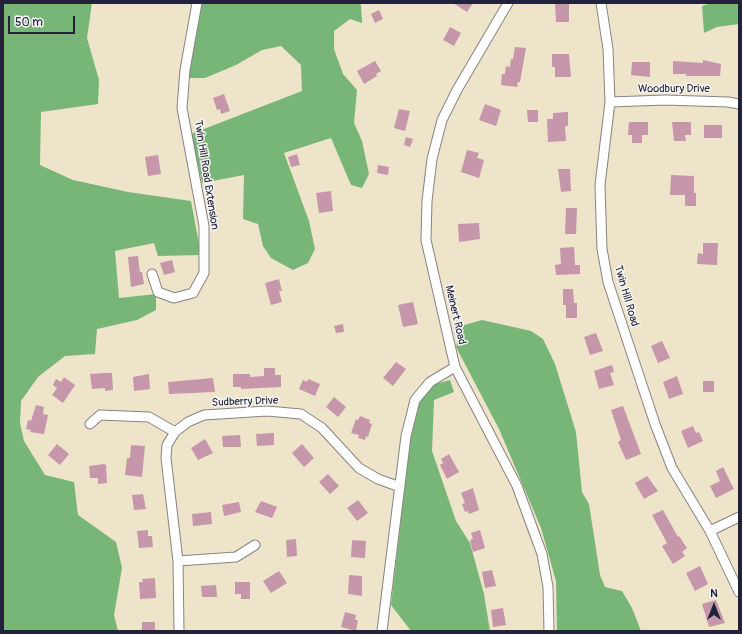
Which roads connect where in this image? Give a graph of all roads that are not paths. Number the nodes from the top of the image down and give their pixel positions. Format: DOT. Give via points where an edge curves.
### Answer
graph roads {
  1 [pos="197,3"];
  2 [pos="508,3"];
  3 [pos="601,3"];
  4 [pos="610,102"];
  5 [pos="739,104"];
  6 [pos="152,274"];
  7 [pos="454,367"];
  8 [pos="90,424"];
  9 [pos="175,432"];
  10 [pos="400,487"];
  11 [pos="739,517"];
  12 [pos="710,531"];
  13 [pos="255,545"];
  14 [pos="178,561"];
  15 [pos="739,592"];
  16 [pos="179,631"];
  17 [pos="382,631"];
  18 [pos="549,631"];
  1 -- 6 [label="street, Twin Hill Road Extension" via="185,70 182,108 204,226 204,273 193,293 174,298 158,292"];
  2 -- 7 [label="street, Meinert Road" via="442,120 432,159 426,240"];
  3 -- 4 [label="street, Twin Hill Road" via="608,49"];
  4 -- 5 [label="street, Woodbury Drive" via="665,100"];
  4 -- 12 [label="street, Twin Hill Road" via="600,185 602,249 608,282 672,468"];
  7 -- 10 [label="street" via="430,382 415,400 406,436"];
  7 -- 18 [label="street, Meinert Road" via="500,452 530,518 542,554 548,587"];
  8 -- 9 [label="street" via="100,415 149,417"];
  9 -- 10 [label="street, Sudberry Drive" via="188,422 204,415 267,411 301,414 322,428 359,468"];
  9 -- 14 [label="street" via="168,445 166,458"];
  10 -- 17 [label="street"];
  11 -- 12 [label="street"];
  12 -- 15 [label="street"];
  13 -- 14 [label="street" via="236,557"];
  14 -- 16 [label="street"];
}
